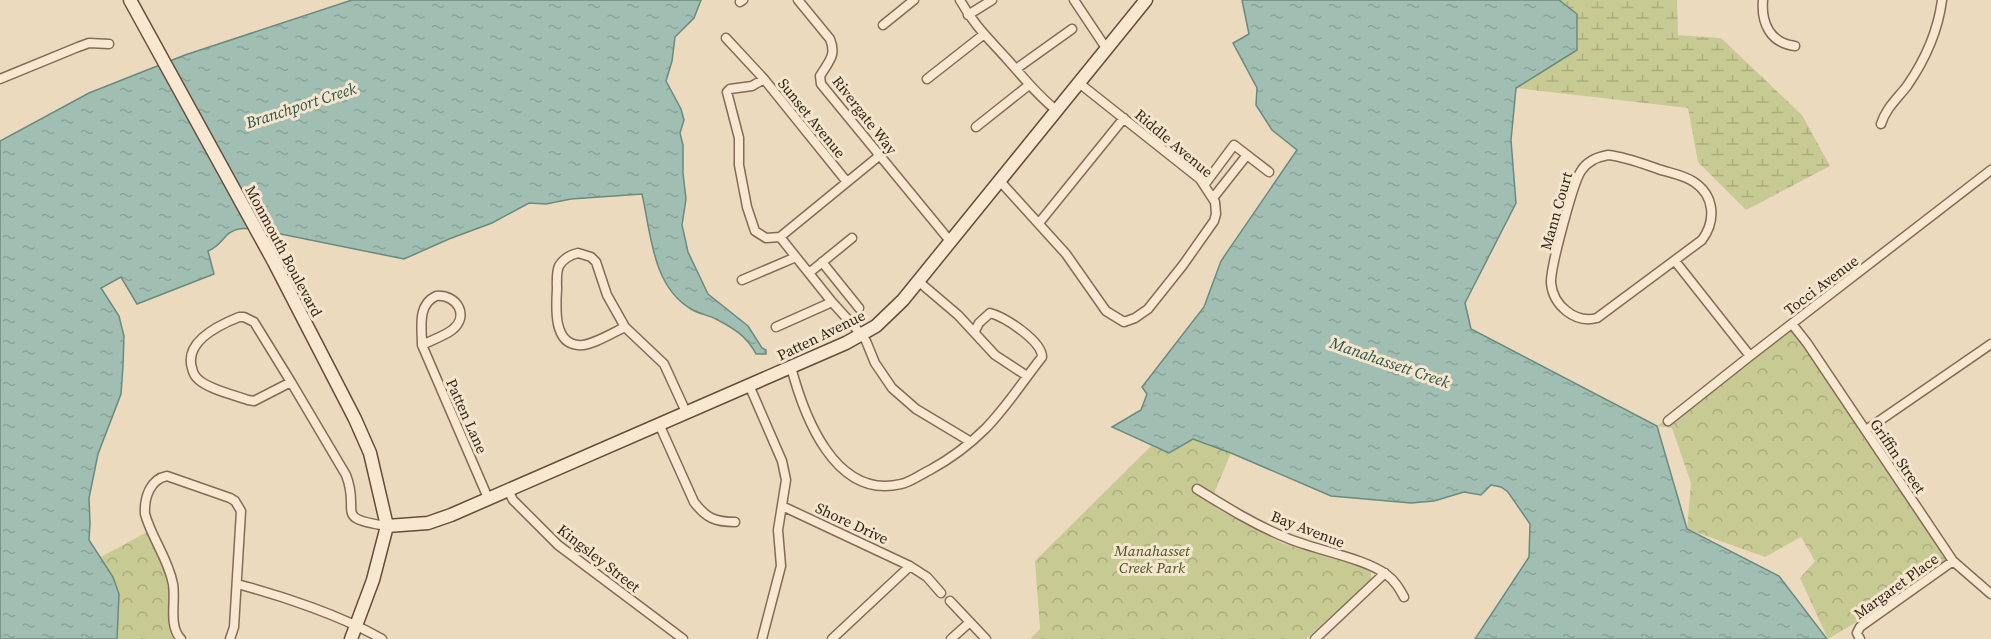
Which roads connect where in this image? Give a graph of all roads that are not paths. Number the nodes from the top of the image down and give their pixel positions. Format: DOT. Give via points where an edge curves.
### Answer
graph roads {
  1 [pos="130,0"];
  2 [pos="798,0"];
  3 [pos="914,0"];
  4 [pos="960,0"];
  5 [pos="992,0"];
  6 [pos="1074,0"];
  7 [pos="1146,0"];
  8 [pos="1764,0"];
  9 [pos="1942,0"];
  10 [pos="968,15"];
  11 [pos="883,26"];
  12 [pos="1072,29"];
  13 [pos="983,35"];
  14 [pos="726,38"];
  15 [pos="109,44"];
  16 [pos="1795,46"];
  17 [pos="1106,48"];
  18 [pos="1016,69"];
  19 [pos="0,79"];
  20 [pos="764,79"];
  21 [pos="927,79"];
  22 [pos="1078,83"];
  23 [pos="1029,85"];
  24 [pos="1056,111"];
  25 [pos="1124,118"];
  26 [pos="1881,124"];
  27 [pos="976,127"];
  28 [pos="1247,155"];
  29 [pos="879,156"];
  30 [pos="1991,171"];
  31 [pos="1269,172"];
  32 [pos="999,180"];
  33 [pos="847,182"];
  34 [pos="1204,184"];
  35 [pos="1213,198"];
  36 [pos="1039,223"];
  37 [pos="780,237"];
  38 [pos="852,238"];
  39 [pos="950,241"];
  40 [pos="796,257"];
  41 [pos="1675,261"];
  42 [pos="822,262"];
  43 [pos="809,273"];
  44 [pos="742,280"];
  45 [pos="918,281"];
  46 [pos="832,302"];
  47 [pos="859,308"];
  48 [pos="1792,324"];
  49 [pos="625,327"];
  50 [pos="776,327"];
  51 [pos="975,332"];
  52 [pos="861,334"];
  53 [pos="1991,344"];
  54 [pos="422,345"];
  55 [pos="1750,356"];
  56 [pos="791,368"];
  57 [pos="1027,376"];
  58 [pos="291,382"];
  59 [pos="749,386"];
  60 [pos="686,412"];
  61 [pos="1668,421"];
  62 [pos="659,424"];
  63 [pos="1866,430"];
  64 [pos="971,442"];
  65 [pos="1197,489"];
  66 [pos="508,490"];
  67 [pos="488,498"];
  68 [pos="782,506"];
  69 [pos="735,522"];
  70 [pos="387,526"];
  71 [pos="1953,561"];
  72 [pos="910,566"];
  73 [pos="1386,573"];
  74 [pos="237,584"];
  75 [pos="941,593"];
  76 [pos="1991,594"];
  77 [pos="1404,597"];
  78 [pos="950,601"];
  79 [pos="970,622"];
  80 [pos="355,625"];
  81 [pos="1858,636"];
  82 [pos="181,639"];
  83 [pos="230,639"];
  84 [pos="351,639"];
  85 [pos="382,639"];
  86 [pos="683,639"];
  87 [pos="762,639"];
  88 [pos="832,639"];
  89 [pos="951,639"];
  90 [pos="986,639"];
  91 [pos="1315,639"];
  1 -- 70 [label="street, Monmouth Boulevard" via="274,262 365,439"];
  2 -- 29 [label="street, Rivergate Way" via="832,45 832,59 820,76 821,84"];
  3 -- 11 [label="street"];
  4 -- 10 [label="street"];
  5 -- 10 [label="street"];
  6 -- 17 [label="street"];
  7 -- 17 [label="street, Patten Avenue"];
  8 -- 16 [label="street" via="1765,24 1771,34 1781,43"];
  9 -- 26 [label="street" via="1929,47"];
  10 -- 13 [label="street"];
  12 -- 18 [label="street"];
  13 -- 18 [label="street"];
  13 -- 21 [label="street"];
  14 -- 20 [label="street"];
  15 -- 19 [label="street" via="89,43"];
  17 -- 22 [label="street, Patten Avenue"];
  18 -- 23 [label="street"];
  20 -- 33 [label="street, Sunset Avenue"];
  20 -- 37 [label="street, Sunset Avenue" via="752,86 730,89 727,95 739,138 742,187 755,231 765,238"];
  22 -- 24 [label="street, Patten Avenue"];
  22 -- 25 [label="street, Riddle Avenue"];
  23 -- 24 [label="street"];
  23 -- 27 [label="street"];
  24 -- 32 [label="street, Patten Avenue"];
  25 -- 34 [label="street, Riddle Avenue"];
  25 -- 36 [label="street"];
  28 -- 31 [label="street"];
  28 -- 34 [label="street" via="1234,145"];
  28 -- 35 [label="street, Riddle Avenue"];
  29 -- 33 [label="street"];
  29 -- 39 [label="street, Rivergate Way"];
  30 -- 48 [label="street, Tocci Avenue"];
  32 -- 36 [label="street"];
  32 -- 39 [label="street, Patten Avenue"];
  33 -- 37 [label="street"];
  34 -- 35 [label="street, Riddle Avenue"];
  35 -- 36 [label="street" via="1214,221 1183,265 1148,309 1124,322 1106,311"];
  37 -- 40 [label="street"];
  38 -- 42 [label="street"];
  39 -- 45 [label="street, Patten Avenue"];
  40 -- 43 [label="street"];
  40 -- 44 [label="street"];
  41 -- 41 [label="street, Mann Court" via="1597,318 1576,316 1562,307 1551,278 1573,190 1586,165 1598,157 1620,156 1687,179 1704,190 1711,203 1711,224 1702,240"];
  41 -- 55 [label="street"];
  42 -- 43 [label="street"];
  42 -- 47 [label="street"];
  43 -- 46 [label="street"];
  45 -- 51 [label="street"];
  45 -- 52 [label="street, Patten Avenue" via="886,317"];
  46 -- 50 [label="street"];
  46 -- 52 [label="street"];
  48 -- 55 [label="street, Tocci Avenue"];
  48 -- 63 [label="street, Griffin Street"];
  49 -- 49 [label="street" via="607,295 596,262 584,254 566,258 557,272 556,313 567,341 583,345"];
  49 -- 60 [label="street" via="664,364"];
  51 -- 57 [label="street" via="995,355"];
  51 -- 57 [label="street" via="990,313 1020,330 1039,347 1042,355"];
  52 -- 56 [label="street, Patten Avenue"];
  52 -- 64 [label="street" via="884,377 902,399"];
  53 -- 63 [label="street"];
  54 -- 54 [label="street, Patten Lane" via="422,313 427,302 436,296 453,299 460,314 456,326"];
  54 -- 67 [label="street, Patten Lane"];
  55 -- 61 [label="street, Tocci Avenue"];
  56 -- 59 [label="street, Patten Avenue"];
  56 -- 64 [label="street" via="813,430 839,464 862,482 888,486 906,483"];
  57 -- 64 [label="street"];
  58 -- 58 [label="street" via="261,399 248,400 199,381 190,363 192,352 202,338 235,319 251,319"];
  58 -- 70 [label="street" via="350,484 354,518"];
  59 -- 60 [label="street, Patten Avenue"];
  59 -- 68 [label="street" via="785,467"];
  60 -- 62 [label="street, Patten Avenue"];
  62 -- 66 [label="street, Patten Avenue"];
  62 -- 69 [label="street" via="700,510 720,522"];
  63 -- 71 [label="street, Griffin Street"];
  65 -- 73 [label="street, Bay Avenue" via="1287,538"];
  66 -- 67 [label="street, Patten Avenue"];
  66 -- 86 [label="street, Kingsley Street" via="513,500 558,544"];
  67 -- 70 [label="street, Patten Avenue" via="428,523"];
  68 -- 72 [label="street, Shore Drive"];
  68 -- 87 [label="street" via="778,530 781,566"];
  70 -- 80 [label="street" via="374,580"];
  71 -- 76 [label="street, Griffin Street"];
  71 -- 81 [label="street, Margaret Place" via="1866,621"];
  72 -- 75 [label="street, Shore Drive"];
  72 -- 88 [label="street"];
  73 -- 77 [label="street"];
  73 -- 91 [label="street"];
  74 -- 80 [label="street"];
  74 -- 82 [label="street" via="242,517 239,506 230,498 173,477 158,479 151,485 144,514 170,571 174,629"];
  74 -- 83 [label="street"];
  78 -- 79 [label="street"];
  79 -- 89 [label="street"];
  79 -- 90 [label="street"];
  80 -- 84 [label="street"];
  80 -- 85 [label="street"];
}
